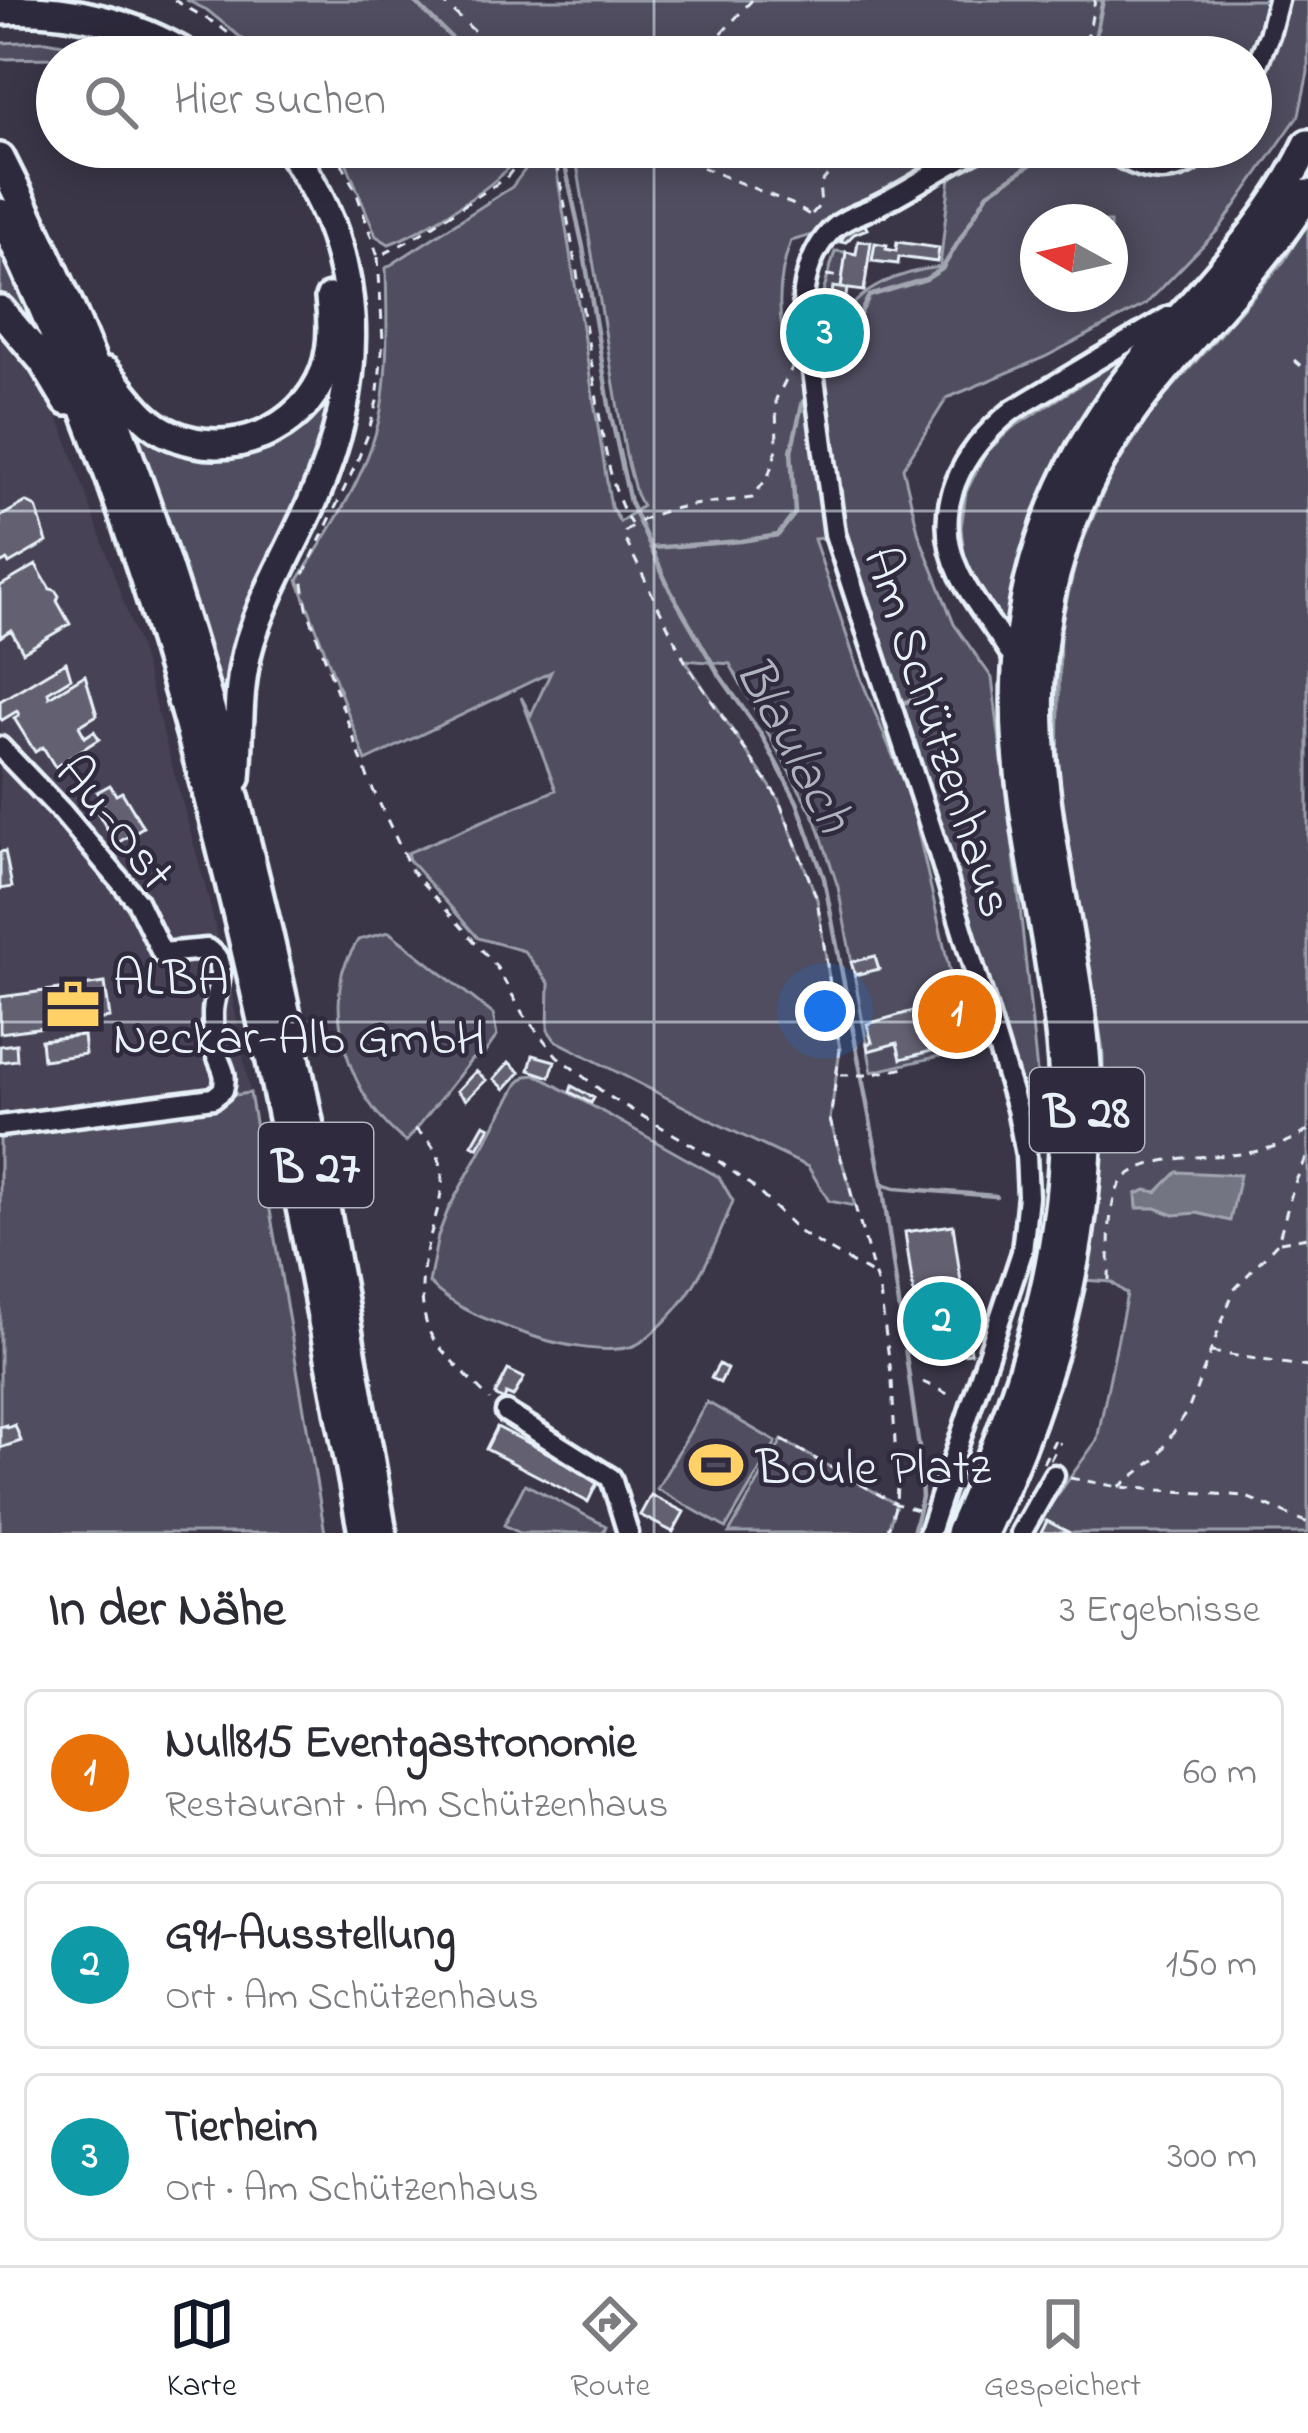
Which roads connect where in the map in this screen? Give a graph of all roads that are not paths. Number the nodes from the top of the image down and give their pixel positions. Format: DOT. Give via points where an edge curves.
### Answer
graph roads {
  1 [pos="1278,0"];
  2 [pos="0,10"];
  3 [pos="0,28"];
  4 [pos="91,36"];
  5 [pos="150,36"];
  6 [pos="1269,36"];
  7 [pos="1308,144"];
  8 [pos="0,158"];
  9 [pos="280,168"];
  10 [pos="301,168"];
  11 [pos="946,168"];
  12 [pos="1142,168"];
  13 [pos="1175,168"];
  14 [pos="1308,194"];
  15 [pos="0,213"];
  16 [pos="1200,297"];
  17 [pos="0,310"];
  18 [pos="87,349"];
  19 [pos="90,425"];
  20 [pos="1017,664"];
  21 [pos="0,747"];
  22 [pos="234,800"];
  23 [pos="0,1126"];
  24 [pos="506,1412"];
  25 [pos="1048,1469"];
  26 [pos="363,1533"];
  27 [pos="382,1533"];
  28 [pos="628,1533"];
  29 [pos="929,1533"];
  30 [pos="959,1533"];
  31 [pos="983,1533"];
  32 [pos="1021,1533"];
  1 -- 6 [label="street"];
  2 -- 5 [label="highway" via="88,16"];
  3 -- 4 [label="highway"];
  7 -- 16 [label="highway, B 28" via="1260,226"];
  8 -- 18 [label="highway, B 27"];
  9 -- 18 [label="highway" via="310,223 330,292 328,358 306,404 263,435 227,444 188,441 148,421"];
  10 -- 22 [label="highway" via="340,258 350,368 325,472 249,646"];
  11 -- 29 [label="street, Am Schützenhaus" via="833,229 816,250 803,297 835,534 1017,1109 1028,1178 1016,1271"];
  12 -- 13 [label="street"];
  14 -- 31 [label="highway, B 28" via="1119,432 1072,521 1048,603 1039,748 1083,1037 1086,1162 1052,1361"];
  15 -- 19 [label="highway, B 27"];
  16 -- 20 [label="highway, B 28" via="1132,374 1069,471 1034,564"];
  16 -- 20 [label="street" via="1013,410 962,465 949,508 953,557"];
  17 -- 19 [label="highway"];
  18 -- 22 [label="highway, B 27" via="164,560"];
  19 -- 26 [label="highway, B 27" via="174,674 237,914"];
  20 -- 30 [label="highway, B 28" via="1017,765 1059,1024 1064,1160 1031,1351"];
  21 -- 23 [label="street, Au-Ost" via="136,901 162,953 207,949 219,959 214,1024 226,1072 220,1094 205,1100"];
  22 -- 27 [label="highway, B 27" via="309,1132"];
  24 -- 28 [label="street" via="611,1478"];
  25 -- 32 [label="street"];
}
